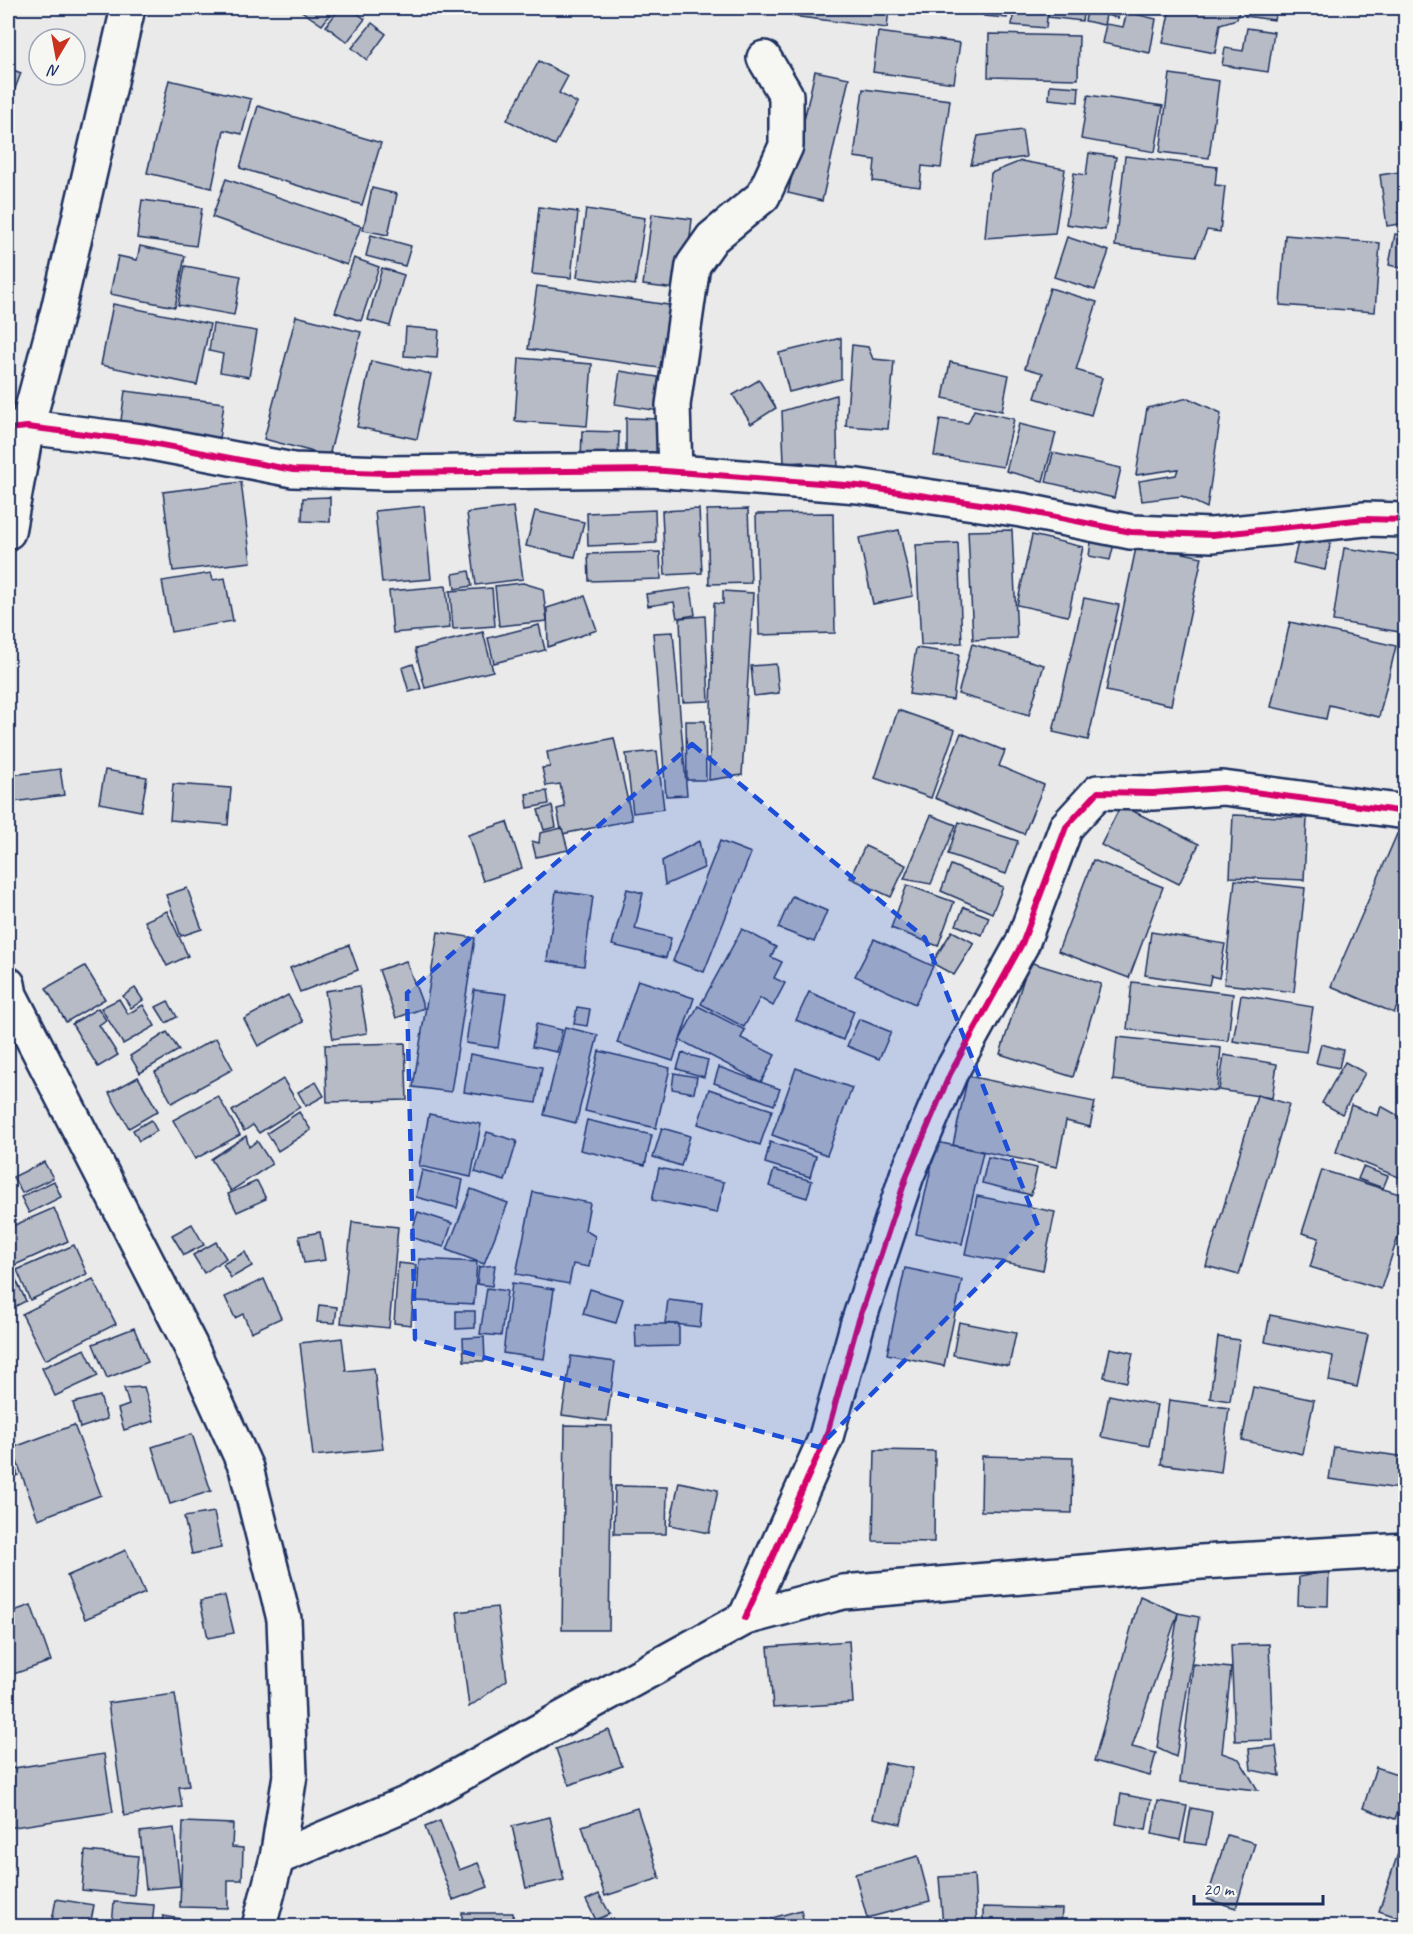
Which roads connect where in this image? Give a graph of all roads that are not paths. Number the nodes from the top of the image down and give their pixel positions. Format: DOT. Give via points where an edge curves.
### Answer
graph roads {
  1 [pos="128,8"];
  2 [pos="764,58"];
  3 [pos="17,428"];
  4 [pos="675,472"];
  5 [pos="1406,520"];
  6 [pos="8,532"];
  7 [pos="1406,812"];
  8 [pos="8,984"];
  9 [pos="1406,1550"];
  10 [pos="745,1618"];
  11 [pos="277,1858"];
  12 [pos="260,1926"];
  1 -- 3 [label="street" via="58,310"];
  2 -- 4 [label="street" via="786,95 786,146 763,196 712,238 693,265 673,405"];
  3 -- 4 [label="street" via="141,441 293,470"];
  3 -- 6 [label="street"];
  4 -- 5 [label="street" via="858,486 1021,510 1131,532 1212,535 1365,519"];
  7 -- 10 [label="street" via="1223,788 1098,792 1066,827 1022,944 950,1074 907,1175 857,1326 826,1437"];
  8 -- 11 [label="street" via="10,995 190,1345 246,1468 284,1619 290,1775"];
  9 -- 10 [label="street" via="1201,1562 843,1592"];
  10 -- 11 [label="street" via="410,1802"];
  11 -- 12 [label="street"];
}
